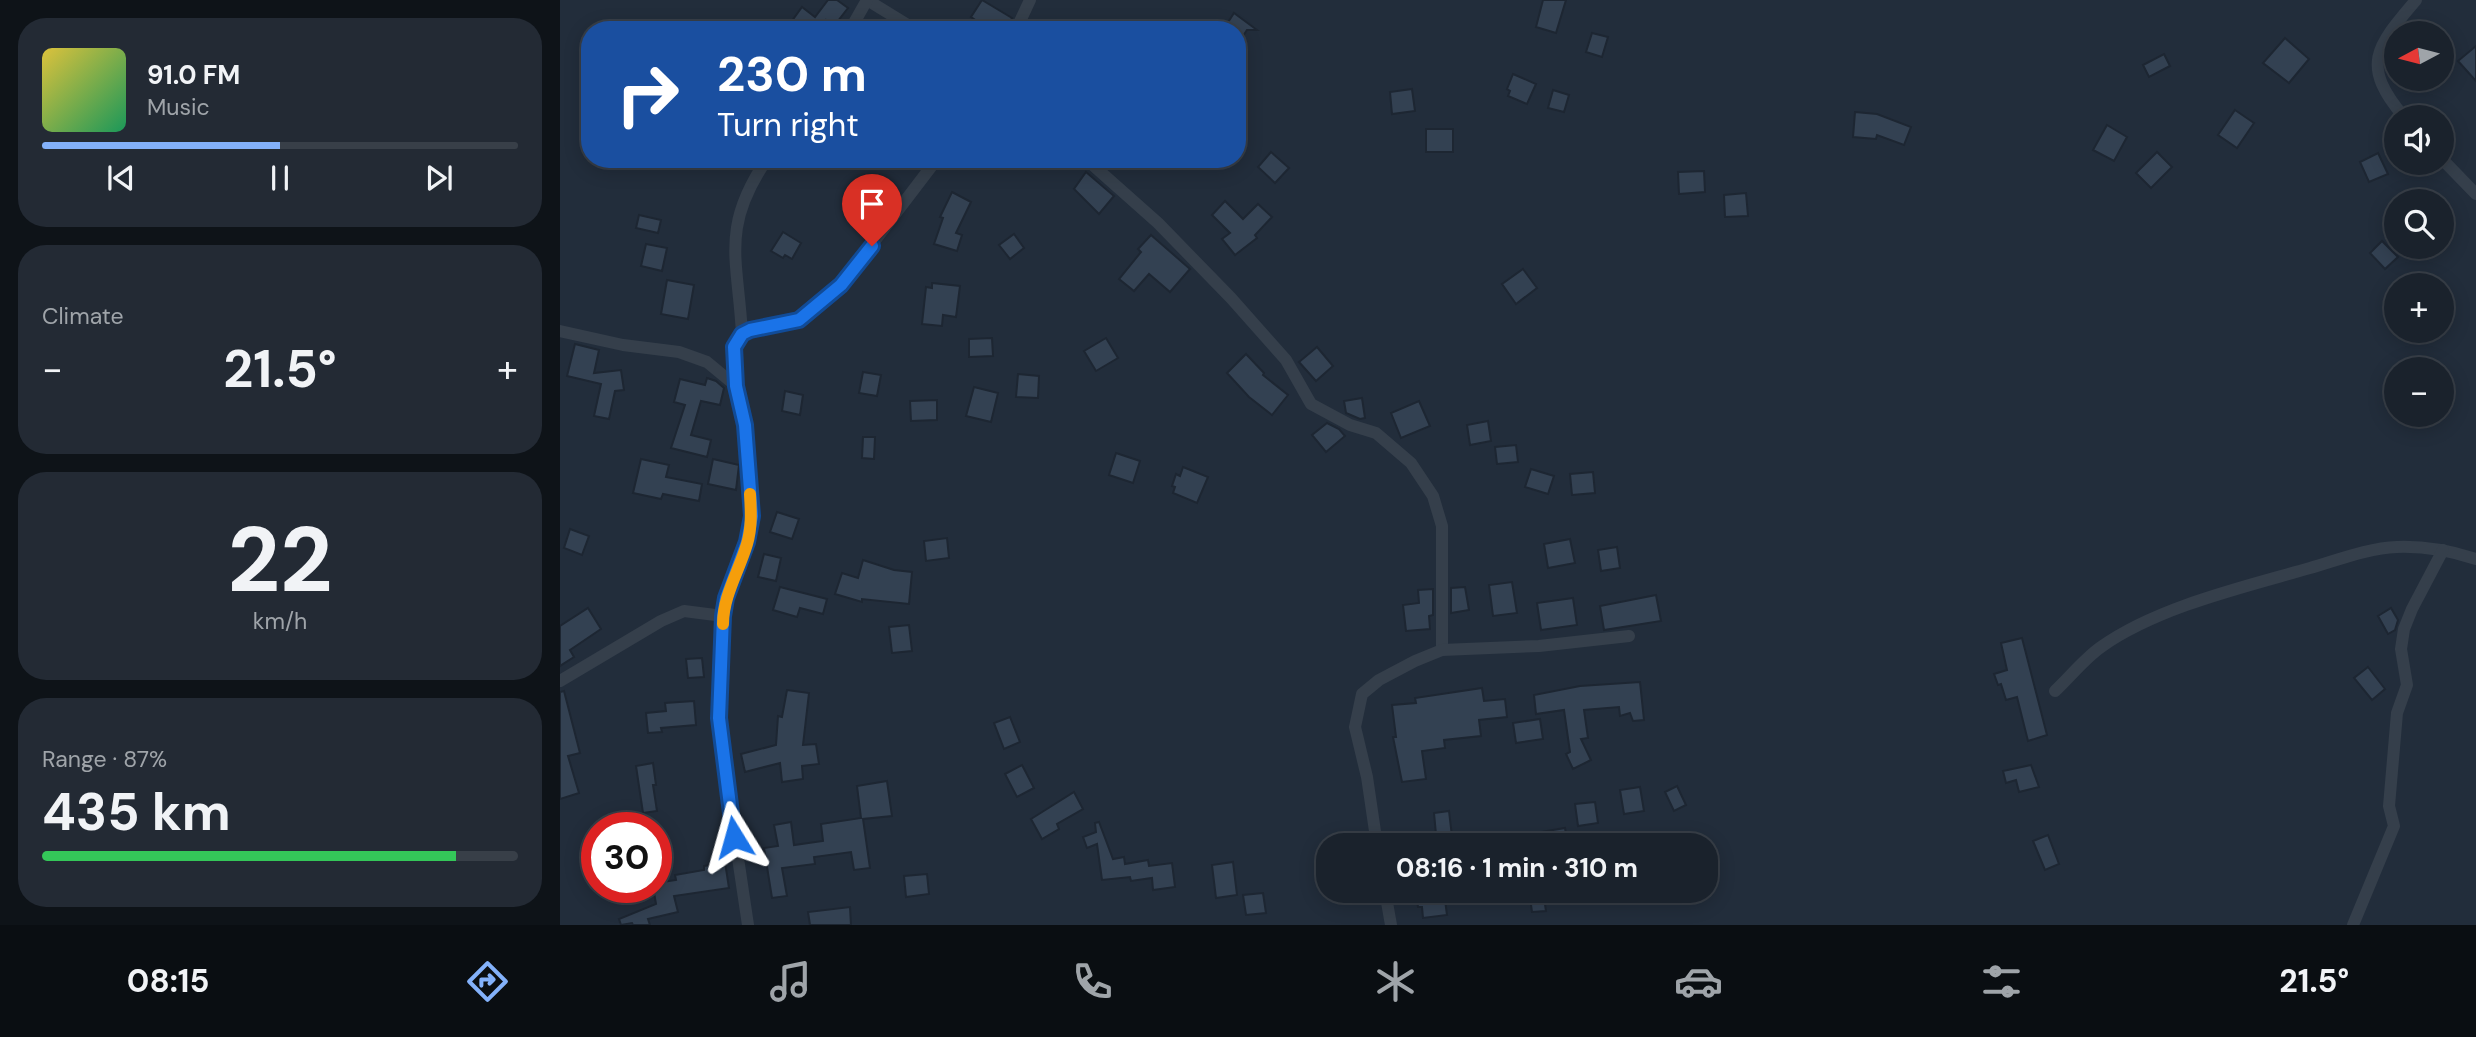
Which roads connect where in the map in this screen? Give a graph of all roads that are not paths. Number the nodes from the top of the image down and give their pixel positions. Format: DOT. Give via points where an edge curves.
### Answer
graph roads {
  1 [pos="867,0"];
  2 [pos="1030,0"];
  3 [pos="2416,0"];
  4 [pos="855,21"];
  5 [pos="901,21"];
  6 [pos="1020,21"];
  7 [pos="2394,105"];
  8 [pos="762,168"];
  9 [pos="930,168"];
  10 [pos="1096,168"];
  11 [pos="2454,171"];
  12 [pos="2476,194"];
  13 [pos="560,331"];
  14 [pos="742,334"];
  15 [pos="736,386"];
  16 [pos="2443,550"];
  17 [pos="2476,559"];
  18 [pos="723,616"];
  19 [pos="1629,636"];
  20 [pos="1442,650"];
  21 [pos="560,681"];
  22 [pos="2054,691"];
  23 [pos="1375,833"];
  24 [pos="1387,903"];
  25 [pos="748,925"];
  26 [pos="1391,925"];
  27 [pos="2353,925"];
  1 -- 4 [label="street"];
  1 -- 5 [label="street"];
  2 -- 6 [label="street"];
  3 -- 7 [label="street" via="2392,28 2378,62 2379,80"];
  8 -- 14 [label="street" via="743,199 735,234"];
  9 -- 14 [label="street" via="841,285 799,320"];
  10 -- 20 [label="street" via="1231,298 1286,360 1311,404 1350,425 1377,433 1411,463 1433,496 1442,526"];
  11 -- 12 [label="street"];
  13 -- 15 [label="street" via="679,352 707,362"];
  14 -- 15 [label="street" via="734,347"];
  15 -- 18 [label="street" via="745,425 752,516"];
  16 -- 17 [label="street"];
  16 -- 22 [label="street" via="2397,547 2359,553 2183,607 2099,648"];
  16 -- 27 [label="street" via="2404,629 2401,649 2407,685 2397,713 2389,806 2394,826"];
  18 -- 21 [label="street" via="684,611"];
  18 -- 25 [label="street" via="719,718"];
  19 -- 20 [label="street"];
  20 -- 23 [label="street" via="1379,680 1362,694 1356,727"];
  24 -- 26 [label="street"];
}
